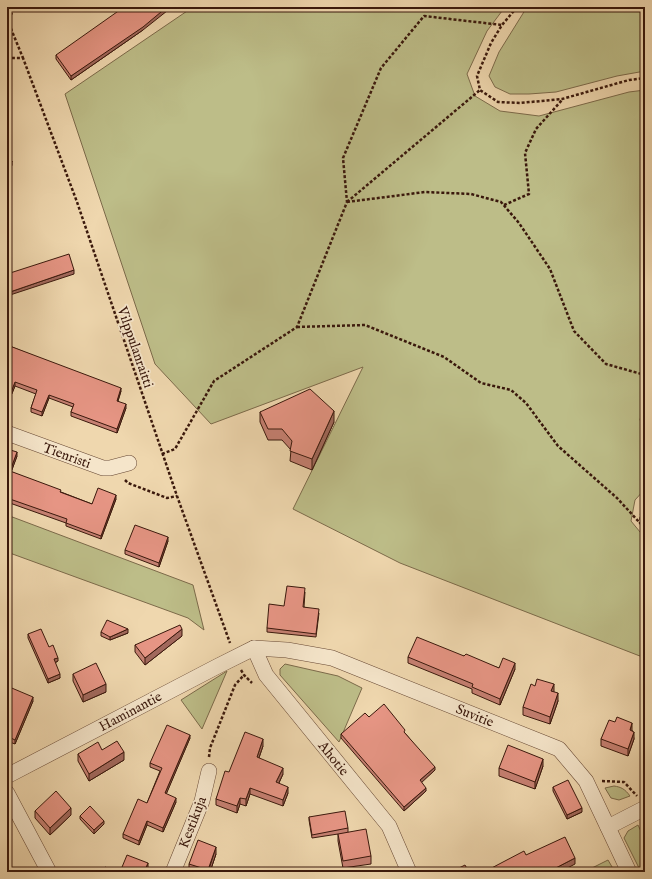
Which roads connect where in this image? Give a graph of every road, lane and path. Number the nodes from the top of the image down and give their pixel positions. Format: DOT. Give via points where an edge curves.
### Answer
graph roads {
  1 [pos="17,7"];
  2 [pos="517,7"];
  3 [pos="7,19"];
  4 [pos="502,25"];
  5 [pos="7,57"];
  6 [pos="24,58"];
  7 [pos="645,78"];
  8 [pos="480,90"];
  9 [pos="562,99"];
  10 [pos="347,202"];
  11 [pos="504,205"];
  12 [pos="296,327"];
  13 [pos="645,375"];
  14 [pos="645,414"];
  15 [pos="7,433"];
  16 [pos="645,452"];
  17 [pos="162,454"];
  18 [pos="129,463"];
  19 [pos="110,468"];
  20 [pos="177,496"];
  21 [pos="645,498"];
  22 [pos="640,523"];
  23 [pos="645,528"];
  24 [pos="254,648"];
  25 [pos="234,657"];
  26 [pos="244,676"];
  27 [pos="209,771"];
  28 [pos="7,776"];
  29 [pos="596,780"];
  30 [pos="7,793"];
  31 [pos="643,804"];
  32 [pos="608,827"];
  33 [pos="49,872"];
  34 [pos="173,872"];
  35 [pos="409,872"];
  36 [pos="629,872"];
  1 -- 3 [label="path"];
  2 -- 4 [label="path"];
  3 -- 6 [label="path, Vilppulanraitti"];
  4 -- 8 [label="path" via="477,76"];
  4 -- 10 [label="path" via="424,16 381,68 343,158"];
  5 -- 6 [label="path"];
  6 -- 17 [label="path, Vilppulanraitti" via="77,202"];
  7 -- 9 [label="path"];
  8 -- 9 [label="path" via="498,102 520,103"];
  8 -- 10 [label="path"];
  9 -- 11 [label="path" via="536,129 525,153 529,194"];
  10 -- 11 [label="path" via="425,192 471,194 502,202"];
  10 -- 12 [label="path"];
  11 -- 13 [label="path" via="550,270 574,331 606,364"];
  12 -- 17 [label="path" via="214,381 174,449"];
  12 -- 22 [label="path" via="365,325 444,357 481,383 511,390 526,403 558,446 617,498"];
  14 -- 16 [label="path" via="641,419"];
  15 -- 19 [label="street, Tienristi" via="95,466"];
  17 -- 20 [label="path, Vilppulanraitti"];
  18 -- 19 [label="street, Tienristi"];
  19 -- 20 [label="path" via="128,482 167,498"];
  20 -- 25 [label="path, Vilppulanraitti"];
  21 -- 22 [label="path"];
  22 -- 23 [label="path"];
  24 -- 25 [label="street, Haminantie"];
  24 -- 32 [label="street, Suvitie" via="287,650 332,658 559,749 586,781"];
  24 -- 35 [label="street, Ahotie" via="266,674 389,826"];
  25 -- 28 [label="street, Haminantie"];
  26 -- 27 [label="path" via="235,685 210,748"];
  27 -- 34 [label="street, Kestikuja" via="202,801"];
  29 -- 31 [label="path" via="624,782"];
  30 -- 33 [label="street"];
  31 -- 32 [label="street"];
  32 -- 36 [label="street, Suvitie"];
}
